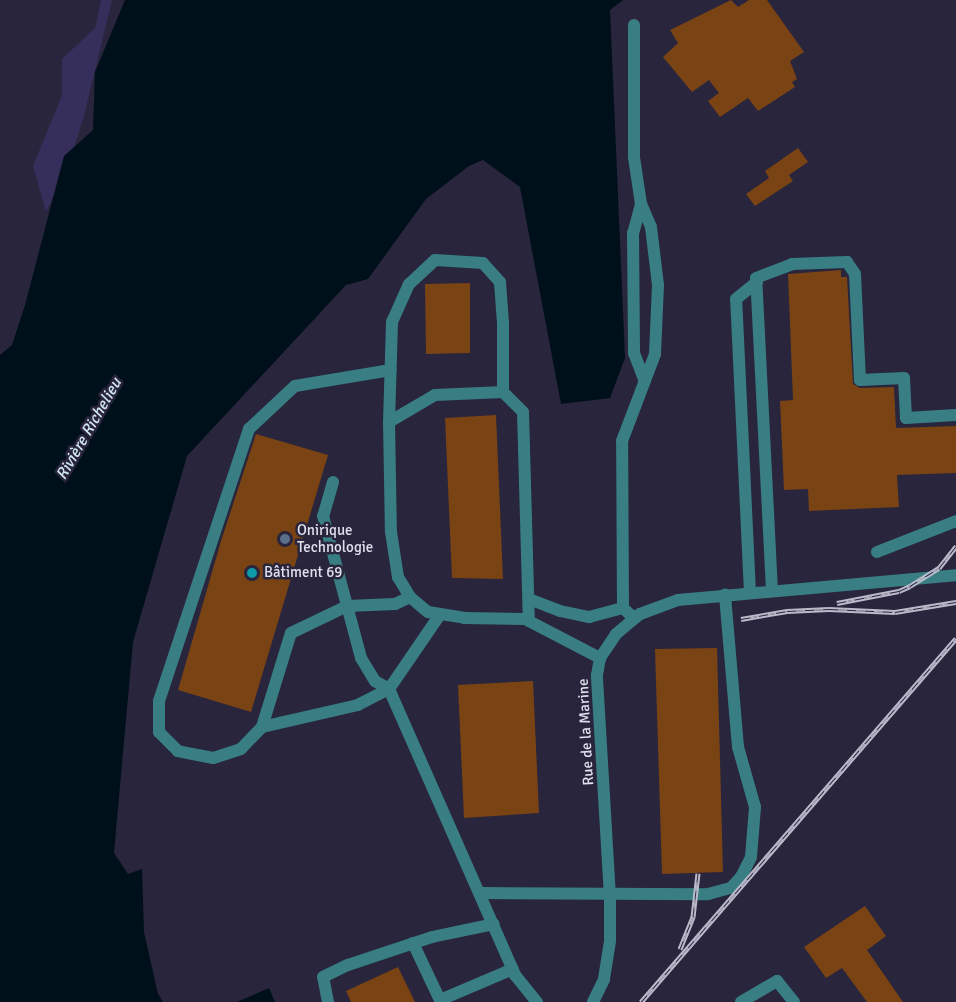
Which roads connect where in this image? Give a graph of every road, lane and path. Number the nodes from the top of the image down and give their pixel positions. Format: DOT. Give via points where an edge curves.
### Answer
graph roads {
  1 [pos="634,25"];
  2 [pos="641,204"];
  3 [pos="757,282"];
  4 [pos="391,370"];
  5 [pos="645,381"];
  6 [pos="503,392"];
  7 [pos="956,415"];
  8 [pos="389,422"];
  9 [pos="333,482"];
  10 [pos="956,521"];
  11 [pos="877,552"];
  12 [pos="956,574"];
  13 [pos="772,591"];
  14 [pos="750,593"];
  15 [pos="725,595"];
  16 [pos="410,597"];
  17 [pos="529,599"];
  18 [pos="347,606"];
  19 [pos="623,608"];
  20 [pos="439,616"];
  21 [pos="634,618"];
  22 [pos="529,621"];
  23 [pos="600,658"];
  24 [pos="389,689"];
  25 [pos="262,727"];
  26 [pos="481,893"];
  27 [pos="610,893"];
  28 [pos="494,924"];
  29 [pos="413,943"];
  30 [pos="513,969"];
  31 [pos="535,1001"];
  32 [pos="328,1002"];
  33 [pos="593,1002"];
  34 [pos="741,1002"];
  35 [pos="794,1002"];
  1 -- 2 [label="street" via="634,157"];
  2 -- 5 [label="street" via="633,233 634,353"];
  2 -- 5 [label="street" via="651,227 658,285 655,354"];
  3 -- 7 [label="street" via="756,278 792,264 847,262 855,274 861,380 904,378 906,418"];
  3 -- 13 [label="street"];
  3 -- 14 [label="street" via="736,299"];
  4 -- 6 [label="street" via="392,322 409,284 435,260 483,262 500,282"];
  4 -- 8 [label="street"];
  4 -- 25 [label="street" via="295,386 249,429 159,701 159,732 178,752 213,758 241,749"];
  5 -- 19 [label="street" via="622,441"];
  6 -- 8 [label="street" via="435,395"];
  6 -- 17 [label="street" via="523,412"];
  8 -- 16 [label="street" via="392,548 398,577"];
  9 -- 18 [label="street" via="323,516"];
  10 -- 11 [label="street"];
  12 -- 13 [label="street, Rue de la Marine"];
  13 -- 14 [label="street, Rue de la Marine"];
  14 -- 15 [label="street, Rue de la Marine"];
  15 -- 21 [label="street, Rue de la Marine" via="678,600"];
  15 -- 27 [label="street" via="738,747 755,807 751,856 731,888 708,894"];
  16 -- 18 [label="street" via="395,604"];
  16 -- 20 [label="street"];
  17 -- 19 [label="street" via="589,617"];
  17 -- 22 [label="street"];
  18 -- 24 [label="street" via="362,658 375,681"];
  18 -- 25 [label="street" via="291,633"];
  19 -- 21 [label="street"];
  20 -- 22 [label="street" via="516,617"];
  20 -- 24 [label="street"];
  21 -- 23 [label="street, Rue de la Marine" via="616,634"];
  22 -- 23 [label="street"];
  23 -- 27 [label="street, Rue de la Marine" via="597,675"];
  24 -- 25 [label="street" via="358,705"];
  24 -- 26 [label="street"];
  26 -- 27 [label="street"];
  26 -- 28 [label="street"];
  27 -- 33 [label="street, Rue de la Marine" via="608,963"];
  28 -- 29 [label="street"];
  28 -- 30 [label="street"];
  29 -- 30 [label="street" via="440,1000"];
  29 -- 32 [label="street" via="323,977"];
  30 -- 31 [label="street"];
  34 -- 35 [label="street" via="779,982"];
}
